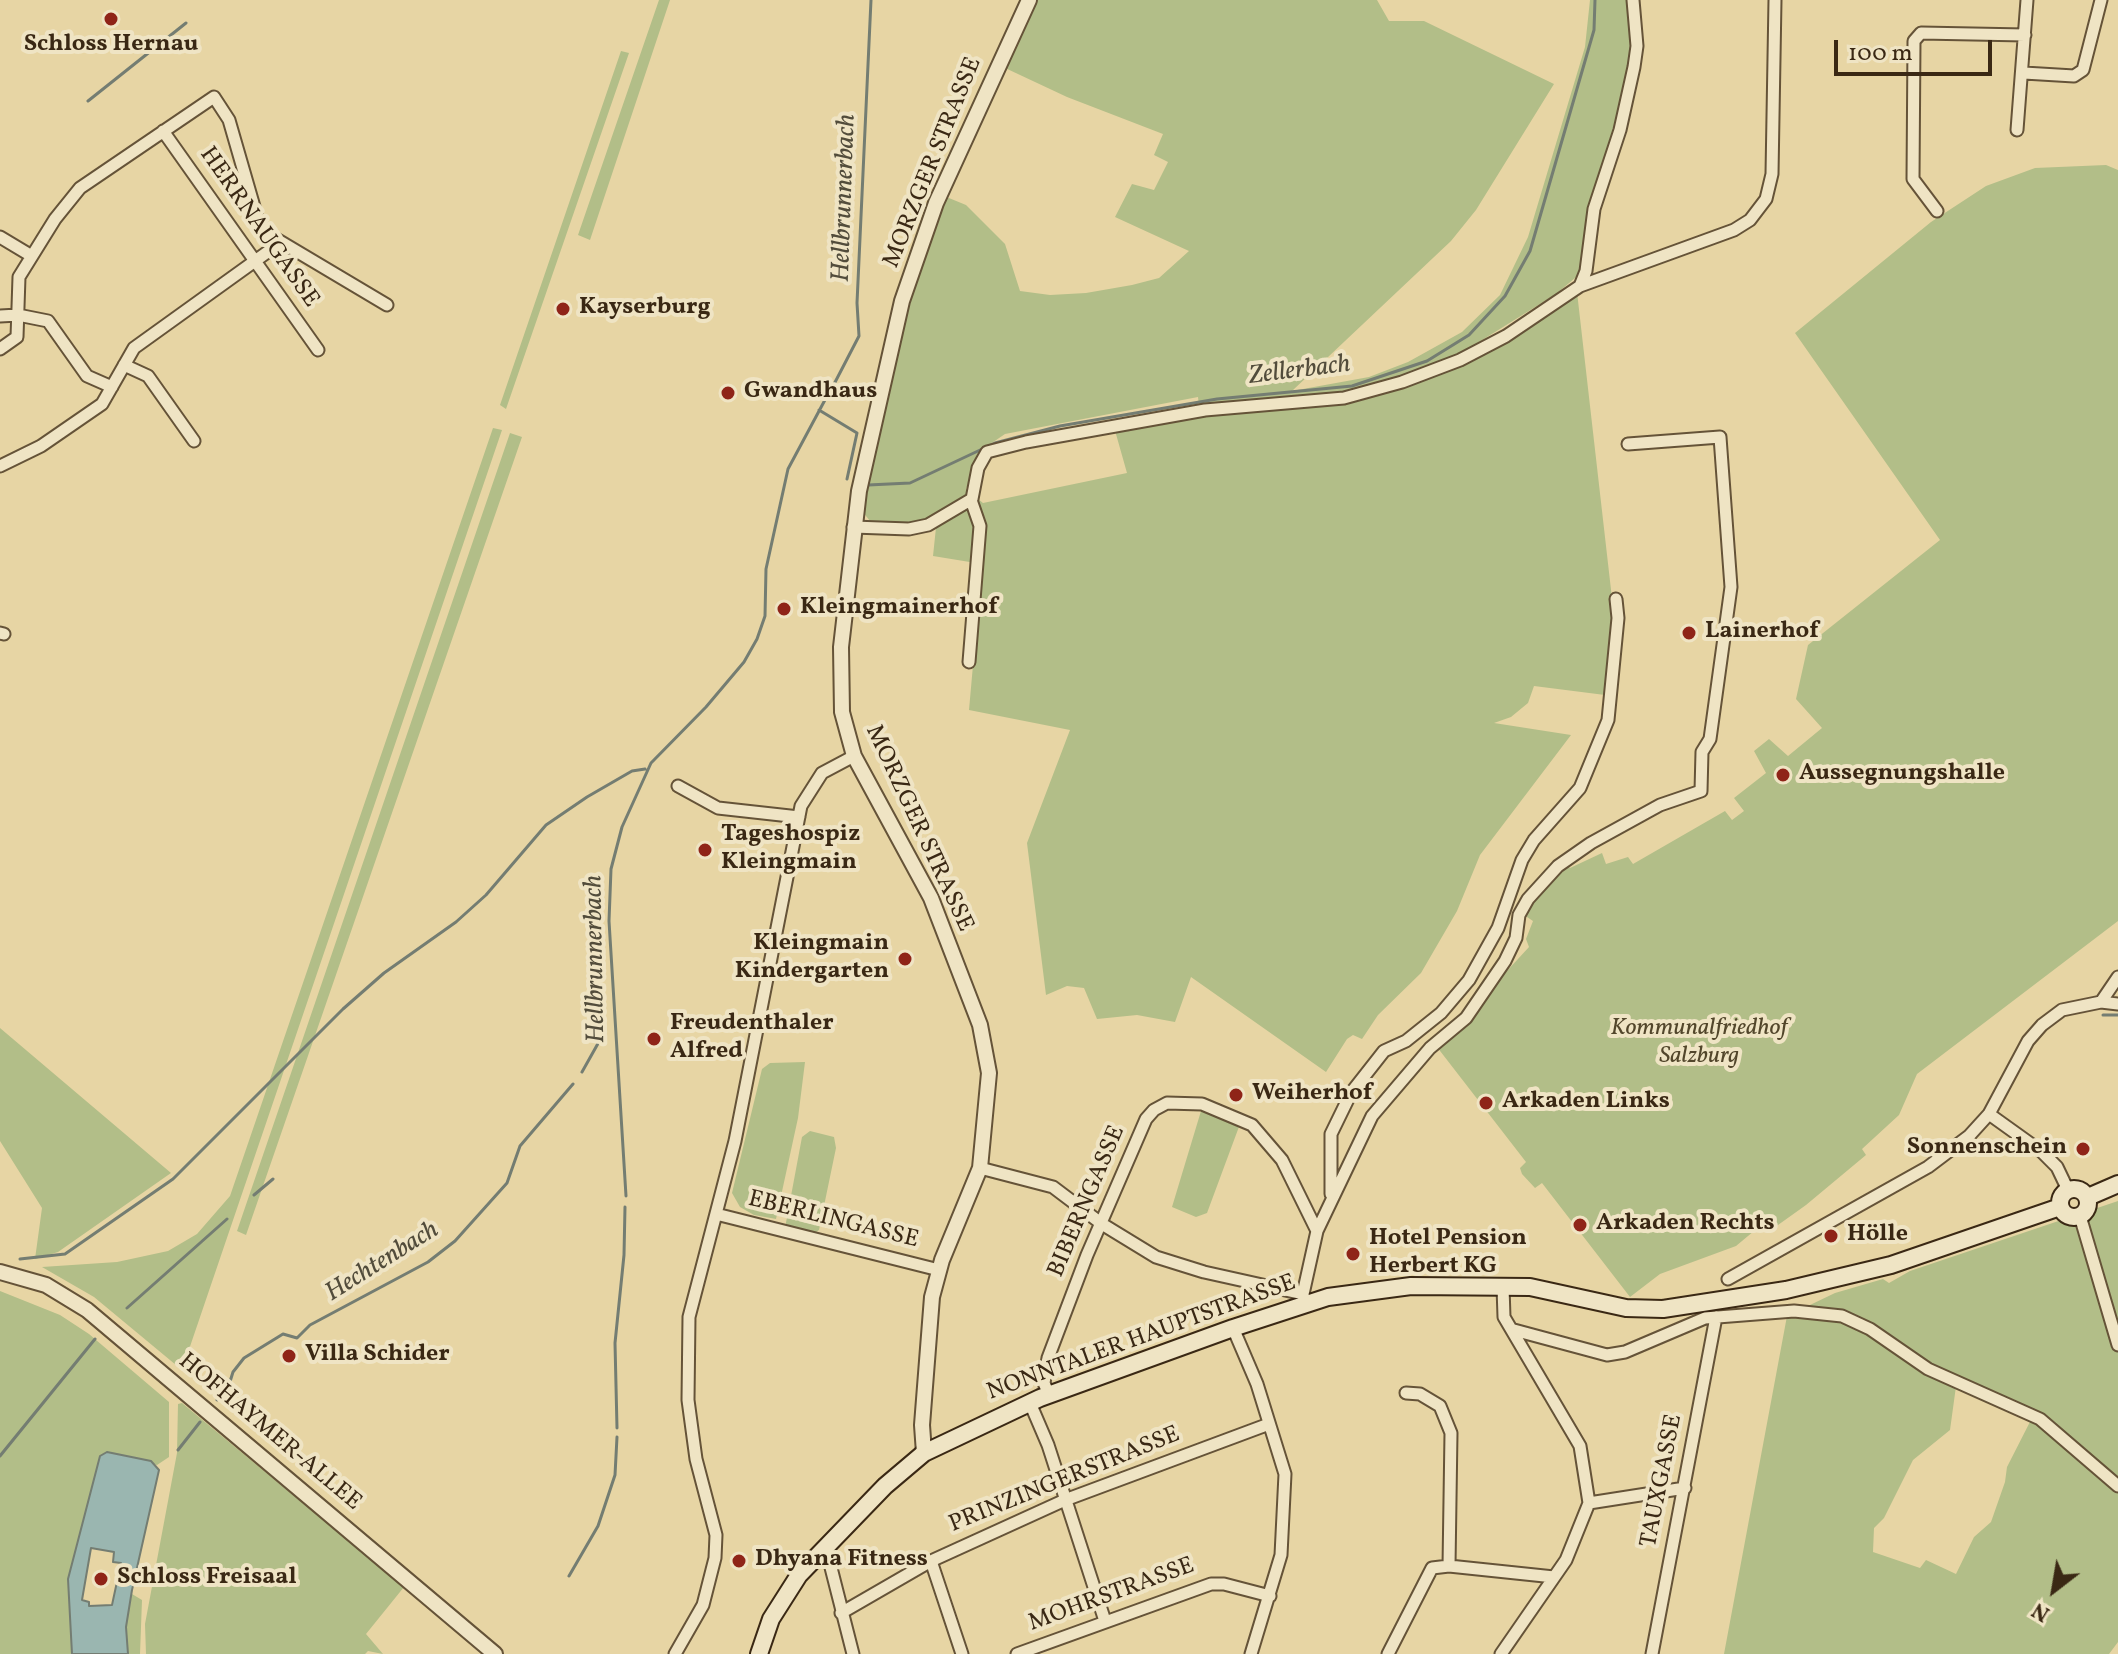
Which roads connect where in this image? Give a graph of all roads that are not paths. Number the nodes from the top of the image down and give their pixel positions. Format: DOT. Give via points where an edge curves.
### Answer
graph roads {
  1 [pos="1029,0"];
  2 [pos="1633,0"];
  3 [pos="1775,0"];
  4 [pos="2027,0"];
  5 [pos="2101,0"];
  6 [pos="2025,35"];
  7 [pos="2024,73"];
  8 [pos="2017,130"];
  9 [pos="163,131"];
  10 [pos="1937,211"];
  11 [pos="0,237"];
  12 [pos="280,243"];
  13 [pos="30,255"];
  14 [pos="254,262"];
  15 [pos="1580,286"];
  16 [pos="387,305"];
  17 [pos="18,315"];
  18 [pos="1,316"];
  19 [pos="0,349"];
  20 [pos="318,350"];
  21 [pos="124,365"];
  22 [pos="112,387"];
  23 [pos="194,441"];
  24 [pos="1628,444"];
  25 [pos="0,466"];
  26 [pos="971,500"];
  27 [pos="853,527"];
  28 [pos="1616,599"];
  29 [pos="969,662"];
  30 [pos="854,756"];
  31 [pos="678,786"];
  32 [pos="799,817"];
  33 [pos="2118,977"];
  34 [pos="2101,1002"];
  35 [pos="2118,1004"];
  36 [pos="1989,1114"];
  37 [pos="980,1168"];
  38 [pos="2118,1184"];
  39 [pos="2068,1190"];
  40 [pos="2088,1197"];
  41 [pos="1331,1198"];
  42 [pos="2060,1207"];
  43 [pos="716,1214"];
  44 [pos="2080,1216"];
  45 [pos="1102,1224"];
  46 [pos="1317,1231"];
  47 [pos="939,1270"];
  48 [pos="0,1272"];
  49 [pos="1728,1279"];
  50 [pos="1503,1287"];
  51 [pos="1304,1299"];
  52 [pos="1716,1317"];
  53 [pos="1233,1328"];
  54 [pos="1514,1330"];
  55 [pos="2118,1345"];
  56 [pos="1406,1393"];
  57 [pos="1049,1395"];
  58 [pos="1030,1403"];
  59 [pos="1269,1424"];
  60 [pos="924,1453"];
  61 [pos="2118,1486"];
  62 [pos="1685,1488"];
  63 [pos="1065,1500"];
  64 [pos="1589,1503"];
  65 [pos="826,1548"];
  66 [pos="931,1561"];
  67 [pos="1449,1566"];
  68 [pos="1554,1577"];
  69 [pos="1270,1596"];
  70 [pos="841,1613"];
  71 [pos="1105,1621"];
  72 [pos="495,1654"];
  73 [pos="675,1654"];
  74 [pos="759,1654"];
  75 [pos="853,1654"];
  76 [pos="962,1654"];
  77 [pos="1017,1654"];
  78 [pos="1251,1654"];
  79 [pos="1388,1654"];
  80 [pos="1501,1654"];
  81 [pos="1652,1654"];
  1 -- 27 [label="street, MORZGER STRASSE" via="969,124 915,262 873,418"];
  2 -- 15 [label="street" via="1634,67 1594,209"];
  3 -- 15 [label="street" via="1772,174 1766,199 1734,230"];
  4 -- 6 [label="street"];
  5 -- 7 [label="street" via="2083,70 2068,76"];
  6 -- 7 [label="street"];
  6 -- 10 [label="street" via="1921,33 1914,41 1913,179"];
  7 -- 8 [label="street"];
  9 -- 12 [label="street" via="214,97 236,138 257,217"];
  9 -- 13 [label="street" via="80,188"];
  9 -- 14 [label="street, HERRNAUGASSE"];
  11 -- 13 [label="street"];
  12 -- 14 [label="street"];
  12 -- 16 [label="street"];
  13 -- 17 [label="street" via="19,277"];
  14 -- 20 [label="street, HERRNAUGASSE"];
  14 -- 21 [label="street" via="134,348"];
  15 -- 26 [label="street" via="1460,360 1365,393 1135,420 987,452"];
  17 -- 18 [label="street"];
  17 -- 19 [label="street" via="17,337"];
  17 -- 22 [label="street" via="48,321 87,376"];
  21 -- 22 [label="street"];
  21 -- 23 [label="street" via="148,376"];
  22 -- 25 [label="street" via="102,404 41,446"];
  24 -- 41 [label="street" via="1720,437 1731,587 1710,739 1702,752 1701,791 1625,823 1544,880 1521,910 1505,961 1466,1018 1430,1048 1379,1105"];
  26 -- 27 [label="street" via="923,528"];
  26 -- 29 [label="street" via="980,526"];
  27 -- 30 [label="street, MORZGER STRASSE" via="839,674"];
  28 -- 41 [label="street" via="1608,720 1580,788 1522,860 1498,928 1469,980 1441,1013 1384,1051 1351,1093 1331,1134"];
  30 -- 32 [label="street" via="822,773"];
  30 -- 37 [label="street, MORZGER STRASSE" via="924,882 980,1025 990,1081"];
  31 -- 32 [label="street" via="718,808"];
  32 -- 43 [label="street"];
  33 -- 34 [label="street"];
  34 -- 35 [label="street"];
  34 -- 36 [label="street" via="2062,1010 2042,1025"];
  36 -- 39 [label="street" via="2042,1152"];
  36 -- 49 [label="street" via="1928,1167"];
  37 -- 45 [label="street" via="1053,1187"];
  37 -- 47 [label="street, MORZGER STRASSE"];
  38 -- 40 [label="main road"];
  39 -- 40 [label="main road" via="2077,1188"];
  39 -- 42 [label="main road"];
  40 -- 44 [label="main road" via="2087,1210"];
  41 -- 46 [label="street"];
  42 -- 44 [label="main road" via="2070,1217"];
  42 -- 50 [label="main road, NONNTALER HAUPTSTRASSE" via="1891,1265 1786,1290 1663,1309 1626,1308 1565,1291"];
  43 -- 47 [label="street, EBERLINGASSE"];
  43 -- 73 [label="street" via="689,1317 686,1361 696,1459 716,1535 715,1558 703,1605"];
  44 -- 55 [label="street"];
  45 -- 46 [label="street, BIBERNGASSE" via="1146,1119 1167,1103 1180,1101 1215,1107 1262,1134 1282,1160"];
  45 -- 51 [label="street" via="1156,1257"];
  45 -- 57 [label="street, BIBERNGASSE" via="1048,1358 1044,1383"];
  46 -- 51 [label="street"];
  47 -- 60 [label="street, MORZGER STRASSE" via="929,1327"];
  48 -- 72 [label="street, HOFHAYMER-ALLEE" via="46,1285 87,1310"];
  50 -- 51 [label="main road, NONNTALER HAUPTSTRASSE" via="1399,1287"];
  50 -- 54 [label="street" via="1502,1309"];
  51 -- 53 [label="main road, NONNTALER HAUPTSTRASSE"];
  52 -- 54 [label="street" via="1684,1324 1614,1355"];
  52 -- 61 [label="street" via="1794,1311 1842,1316 1928,1369 2040,1419"];
  52 -- 62 [label="street, TAUXGASSE"];
  53 -- 57 [label="main road, NONNTALER HAUPTSTRASSE"];
  53 -- 59 [label="street"];
  54 -- 64 [label="street" via="1580,1446"];
  56 -- 67 [label="street" via="1420,1394 1440,1406 1451,1433"];
  57 -- 58 [label="main road, NONNTALER HAUPTSTRASSE"];
  58 -- 60 [label="main road, NONNTALER HAUPTSTRASSE"];
  58 -- 63 [label="street"];
  59 -- 63 [label="street, PRINZINGERSTRASSE"];
  59 -- 69 [label="street" via="1284,1465 1286,1501 1281,1555"];
  60 -- 65 [label="main road, NONNTALER HAUPTSTRASSE"];
  62 -- 64 [label="street"];
  62 -- 81 [label="street, TAUXGASSE"];
  63 -- 66 [label="street, PRINZINGERSTRASSE"];
  63 -- 71 [label="street"];
  64 -- 68 [label="street" via="1576,1542"];
  65 -- 70 [label="street"];
  65 -- 74 [label="main road, NONNTALER HAUPTSTRASSE" via="777,1608"];
  66 -- 70 [label="street, PRINZINGERSTRASSE"];
  66 -- 76 [label="street"];
  67 -- 68 [label="street"];
  67 -- 79 [label="street" via="1432,1568"];
  68 -- 80 [label="street"];
  69 -- 71 [label="street, MOHRSTRASSE" via="1211,1584"];
  69 -- 78 [label="street"];
  70 -- 75 [label="street"];
  71 -- 77 [label="street, MOHRSTRASSE"];
}
